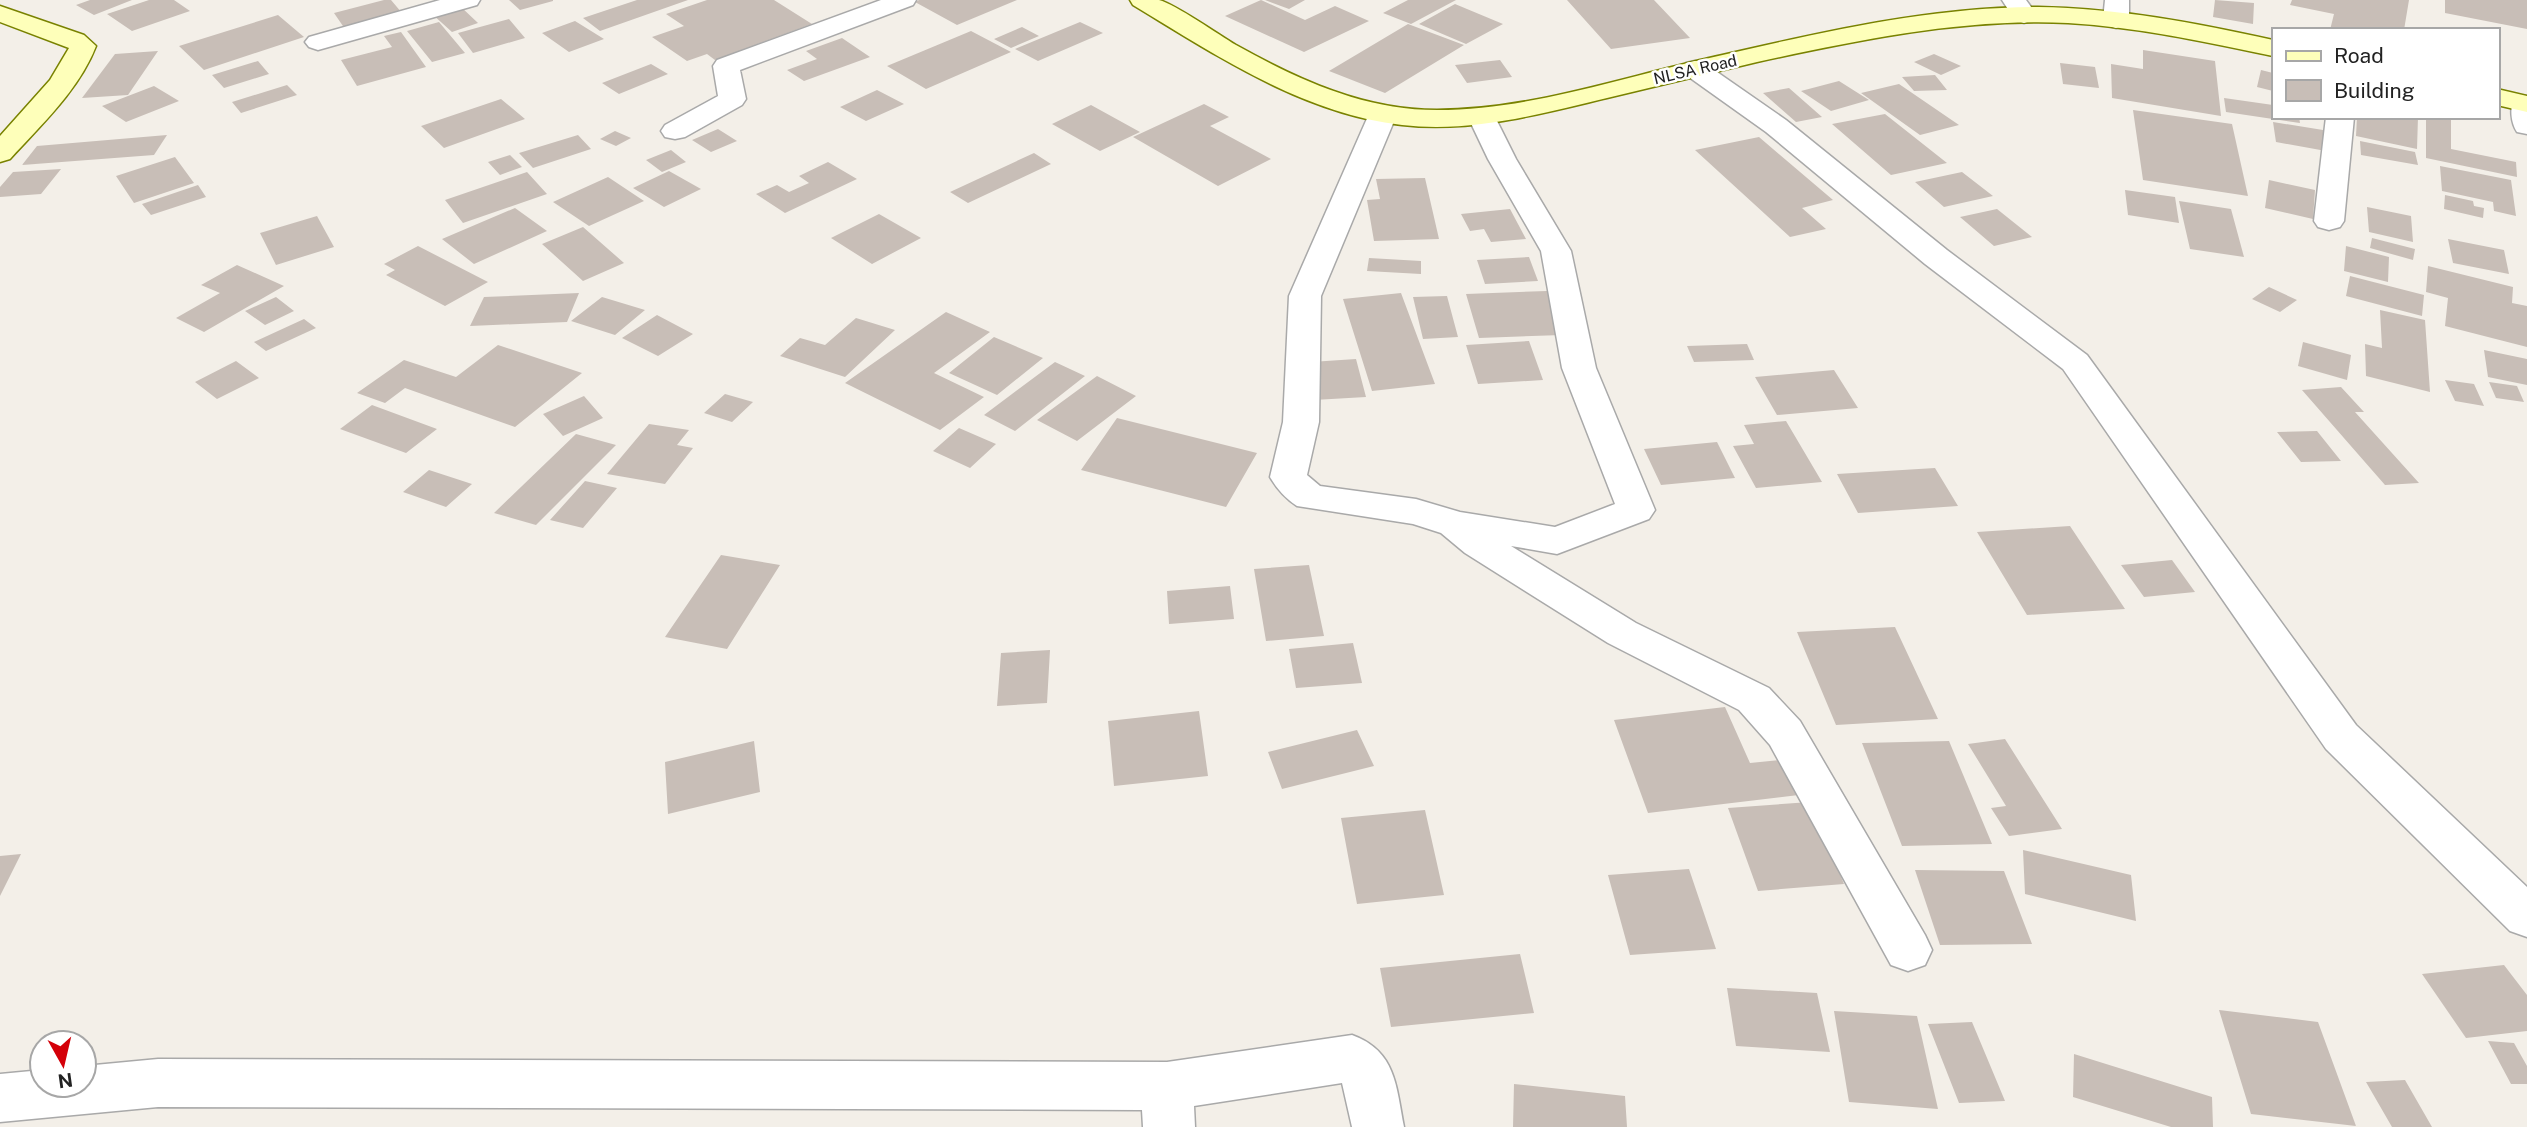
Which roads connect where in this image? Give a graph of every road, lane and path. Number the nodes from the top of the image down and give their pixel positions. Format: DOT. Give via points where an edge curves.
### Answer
graph roads {
  1 [pos="468,0"];
  2 [pos="904,0"];
  3 [pos="1142,0"];
  4 [pos="2019,7"];
  5 [pos="2116,10"];
  6 [pos="0,14"];
  7 [pos="318,42"];
  8 [pos="2272,48"];
  9 [pos="1695,69"];
  10 [pos="2499,98"];
  11 [pos="2526,111"];
  12 [pos="1383,114"];
  13 [pos="1482,117"];
  14 [pos="2340,119"];
  15 [pos="675,131"];
  16 [pos="0,153"];
  17 [pos="2329,221"];
  18 [pos="1454,524"];
  19 [pos="2527,917"];
  20 [pos="1908,950"];
  21 [pos="0,1098"];
  22 [pos="1168,1107"];
  23 [pos="1378,1127"];
  1 -- 7 [label="street"];
  2 -- 15 [label="street" via="726,66 732,99"];
  3 -- 12 [label="main road, NLSA Road" via="1250,63 1327,97"];
  4 -- 5 [label="main road, NLSA Road"];
  4 -- 9 [label="main road, NLSA Road" via="1898,26"];
  5 -- 8 [label="main road, NLSA Road" via="2159,25"];
  6 -- 16 [label="main road" via="83,46 70,71"];
  9 -- 13 [label="main road, NLSA Road"];
  9 -- 19 [label="street" via="1776,126 1936,257 2075,362 2341,737"];
  10 -- 11 [label="main road"];
  12 -- 13 [label="main road, NLSA Road"];
  12 -- 18 [label="street" via="1305,296 1301,422 1287,477 1310,497 1416,512"];
  13 -- 18 [label="street" via="1556,251 1580,368 1636,510 1557,541"];
  14 -- 17 [label="street"];
  18 -- 20 [label="street" via="1478,544 1622,633 1754,699 1785,733"];
  21 -- 22 [label="street" via="158,1083"];
  22 -- 23 [label="street" via="1352,1058 1368,1074"];
}
